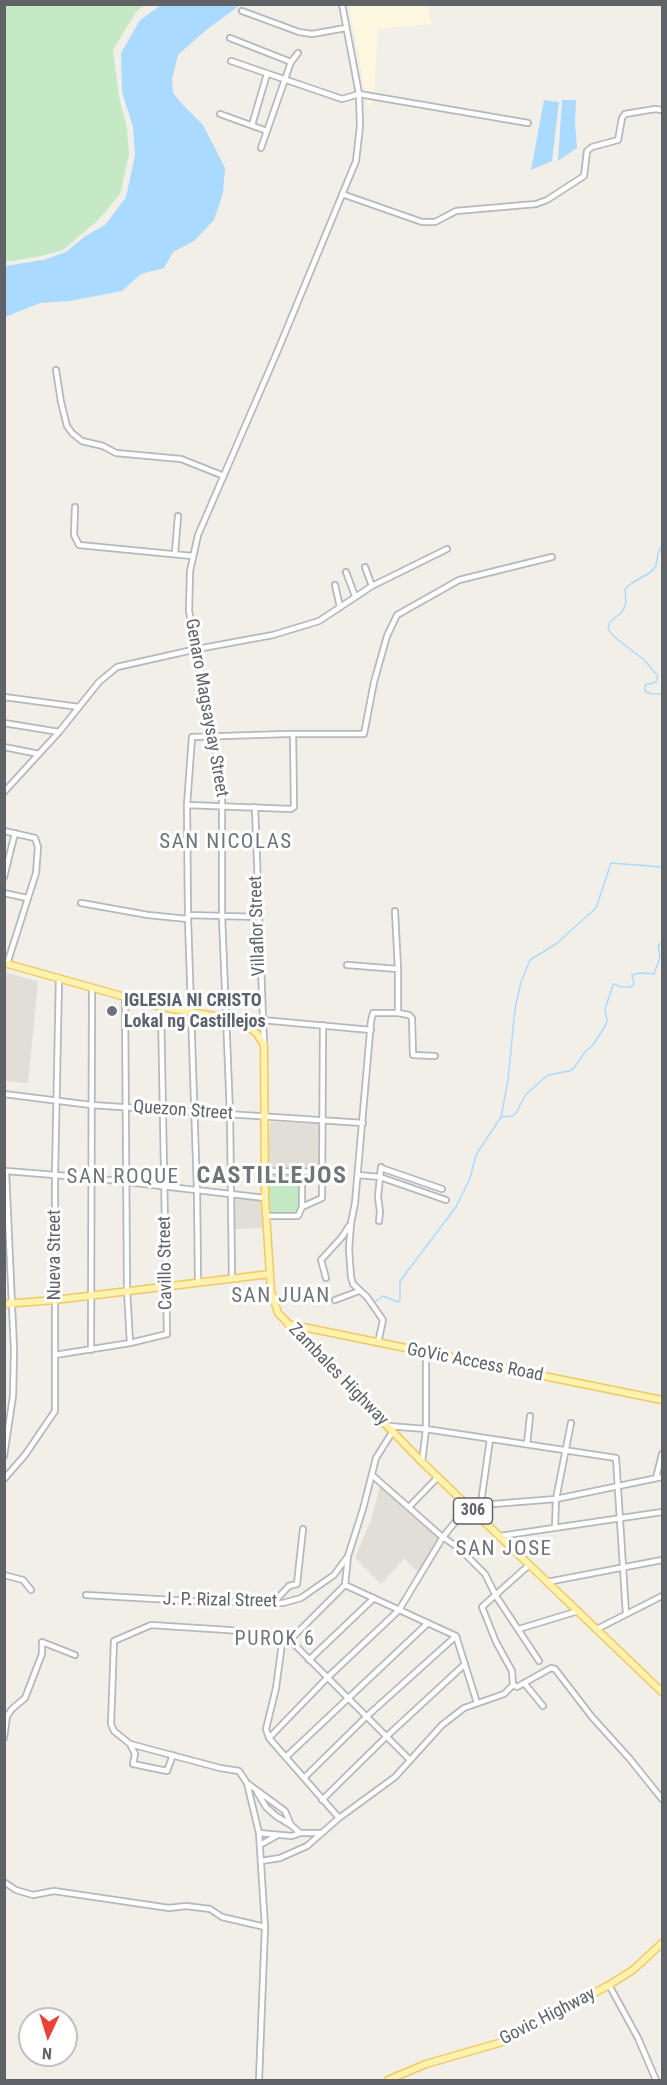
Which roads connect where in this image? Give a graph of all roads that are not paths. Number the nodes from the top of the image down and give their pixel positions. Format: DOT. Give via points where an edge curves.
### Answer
graph roads {
  1 [pos="342,4"];
  2 [pos="242,11"];
  3 [pos="346,27"];
  4 [pos="231,38"];
  5 [pos="298,53"];
  6 [pos="231,61"];
  7 [pos="291,62"];
  8 [pos="267,74"];
  9 [pos="285,80"];
  10 [pos="359,94"];
  11 [pos="663,110"];
  12 [pos="220,114"];
  13 [pos="528,123"];
  14 [pos="252,125"];
  15 [pos="267,131"];
  16 [pos="261,148"];
  17 [pos="342,194"];
  18 [pos="56,370"];
  19 [pos="224,476"];
  20 [pos="75,507"];
  21 [pos="178,516"];
  22 [pos="447,549"];
  23 [pos="175,553"];
  24 [pos="192,556"];
  25 [pos="552,557"];
  26 [pos="365,567"];
  27 [pos="346,572"];
  28 [pos="335,585"];
  29 [pos="372,586"];
  30 [pos="355,596"];
  31 [pos="340,607"];
  32 [pos="197,649"];
  33 [pos="4,697"];
  34 [pos="79,707"];
  35 [pos="4,723"];
  36 [pos="59,732"];
  37 [pos="293,734"];
  38 [pos="215,737"];
  39 [pos="4,747"];
  40 [pos="39,754"];
  41 [pos="4,792"];
  42 [pos="187,805"];
  43 [pos="222,807"];
  44 [pos="255,807"];
  45 [pos="4,831"];
  46 [pos="15,833"];
  47 [pos="4,877"];
  48 [pos="4,893"];
  49 [pos="27,898"];
  50 [pos="81,903"];
  51 [pos="394,910"];
  52 [pos="222,916"];
  53 [pos="188,917"];
  54 [pos="258,918"];
  55 [pos="6,963"];
  56 [pos="347,965"];
  57 [pos="398,969"];
  58 [pos="59,978"];
  59 [pos="93,988"];
  60 [pos="125,997"];
  61 [pos="161,1007"];
  62 [pos="190,1012"];
  63 [pos="398,1012"];
  64 [pos="227,1018"];
  65 [pos="262,1020"];
  66 [pos="238,1022"];
  67 [pos="323,1025"];
  68 [pos="371,1030"];
  69 [pos="264,1045"];
  70 [pos="435,1056"];
  71 [pos="4,1094"];
  72 [pos="57,1101"];
  73 [pos="91,1105"];
  74 [pos="126,1107"];
  75 [pos="164,1110"];
  76 [pos="195,1112"];
  77 [pos="230,1114"];
  78 [pos="265,1116"];
  79 [pos="323,1120"];
  80 [pos="363,1123"];
  81 [pos="264,1171"];
  82 [pos="302,1172"];
  83 [pos="322,1172"];
  84 [pos="55,1175"];
  85 [pos="358,1175"];
  86 [pos="380,1177"];
  87 [pos="92,1178"];
  88 [pos="127,1182"];
  89 [pos="165,1187"];
  90 [pos="442,1189"];
  91 [pos="197,1191"];
  92 [pos="231,1194"];
  93 [pos="265,1198"];
  94 [pos="446,1200"];
  95 [pos="302,1207"];
  96 [pos="266,1216"];
  97 [pos="378,1221"];
  98 [pos="351,1223"];
  99 [pos="6,1247"];
  100 [pos="270,1274"];
  101 [pos="7,1277"];
  102 [pos="232,1278"];
  103 [pos="326,1278"];
  104 [pos="198,1281"];
  105 [pos="166,1285"];
  106 [pos="127,1290"];
  107 [pos="358,1290"];
  108 [pos="91,1296"];
  109 [pos="55,1300"];
  110 [pos="334,1300"];
  111 [pos="8,1304"];
  112 [pos="288,1324"];
  113 [pos="130,1343"];
  114 [pos="378,1343"];
  115 [pos="91,1350"];
  116 [pos="426,1353"];
  117 [pos="56,1355"];
  118 [pos="4,1395"];
  119 [pos="13,1396"];
  120 [pos="663,1400"];
  121 [pos="530,1416"];
  122 [pos="571,1423"];
  123 [pos="7,1424"];
  124 [pos="387,1426"];
  125 [pos="426,1429"];
  126 [pos="393,1431"];
  127 [pos="490,1439"];
  128 [pos="527,1444"];
  129 [pos="565,1450"];
  130 [pos="663,1454"];
  131 [pos="4,1456"];
  132 [pos="422,1462"];
  133 [pos="372,1475"];
  134 [pos="438,1477"];
  135 [pos="663,1477"];
  136 [pos="656,1478"];
  137 [pos="4,1479"];
  138 [pos="617,1487"];
  139 [pos="556,1499"];
  140 [pos="481,1503"];
  141 [pos="468,1506"];
  142 [pos="409,1507"];
  143 [pos="663,1512"];
  144 [pos="619,1517"];
  145 [pos="555,1528"];
  146 [pos="303,1529"];
  147 [pos="500,1536"];
  148 [pos="443,1537"];
  149 [pos="348,1556"];
  150 [pos="663,1560"];
  151 [pos="529,1565"];
  152 [pos="622,1568"];
  153 [pos="4,1575"];
  154 [pos="334,1575"];
  155 [pos="548,1582"];
  156 [pos="345,1585"];
  157 [pos="32,1590"];
  158 [pos="86,1595"];
  159 [pos="496,1596"];
  160 [pos="663,1596"];
  161 [pos="374,1598"];
  162 [pos="273,1603"];
  163 [pos="399,1610"];
  164 [pos="578,1611"];
  165 [pos="626,1614"];
  166 [pos="428,1623"];
  167 [pos="519,1629"];
  168 [pos="597,1629"];
  169 [pos="283,1636"];
  170 [pos="456,1636"];
  171 [pos="290,1640"];
  172 [pos="75,1655"];
  173 [pos="309,1659"];
  174 [pos="539,1661"];
  175 [pos="465,1664"];
  176 [pos="327,1678"];
  177 [pos="525,1683"];
  178 [pos="513,1685"];
  179 [pos="663,1692"];
  180 [pos="348,1699"];
  181 [pos="477,1703"];
  182 [pos="543,1706"];
  183 [pos="6,1716"];
  184 [pos="366,1717"];
  185 [pos="386,1737"];
  186 [pos="4,1738"];
  187 [pos="269,1738"];
  188 [pos="130,1744"];
  189 [pos="173,1755"];
  190 [pos="286,1757"];
  191 [pos="410,1760"];
  192 [pos="304,1778"];
  193 [pos="247,1783"];
  194 [pos="256,1789"];
  195 [pos="322,1800"];
  196 [pos="663,1800"];
  197 [pos="339,1818"];
  198 [pos="291,1825"];
  199 [pos="259,1833"];
  200 [pos="300,1833"];
  201 [pos="321,1833"];
  202 [pos="279,1835"];
  203 [pos="260,1845"];
  204 [pos="261,1861"];
  205 [pos="4,1882"];
  206 [pos="265,1927"];
  207 [pos="663,1943"];
  208 [pos="609,1985"];
  209 [pos="259,2080"];
  210 [pos="388,2080"];
  211 [pos="656,2080"];
  1 -- 3 [label="street, Genaro Magsaysay Street"];
  2 -- 3 [label="street" via="312,34"];
  3 -- 10 [label="street, Genaro Magsaysay Street"];
  4 -- 7 [label="street"];
  5 -- 7 [label="street"];
  6 -- 8 [label="street"];
  7 -- 9 [label="street"];
  8 -- 9 [label="street"];
  8 -- 14 [label="street"];
  9 -- 10 [label="street" via="342,99"];
  9 -- 15 [label="street"];
  10 -- 13 [label="street"];
  10 -- 17 [label="street, Genaro Magsaysay Street" via="358,150"];
  11 -- 17 [label="street" via="625,114 618,140 587,151 584,176 536,204 456,211 435,222 422,222"];
  12 -- 14 [label="street"];
  14 -- 15 [label="street"];
  15 -- 16 [label="street"];
  17 -- 19 [label="street, Genaro Magsaysay Street"];
  18 -- 19 [label="street" via="68,426 82,441 116,453 181,459"];
  19 -- 24 [label="street, Genaro Magsaysay Street"];
  20 -- 23 [label="street" via="74,535 80,545"];
  21 -- 23 [label="street"];
  22 -- 29 [label="street"];
  23 -- 24 [label="street"];
  24 -- 32 [label="street, Genaro Magsaysay Street" via="189,611"];
  25 -- 37 [label="street" via="459,580 397,615 374,682 364,734"];
  26 -- 29 [label="street"];
  27 -- 30 [label="street"];
  28 -- 31 [label="street"];
  29 -- 30 [label="street"];
  30 -- 31 [label="street"];
  31 -- 32 [label="street" via="319,621 273,635"];
  32 -- 34 [label="street" via="117,667"];
  32 -- 38 [label="street, Genaro Magsaysay Street"];
  33 -- 34 [label="street"];
  34 -- 36 [label="street"];
  35 -- 36 [label="street"];
  36 -- 40 [label="street"];
  37 -- 38 [label="street"];
  37 -- 44 [label="street" via="294,807"];
  38 -- 42 [label="street" via="192,737"];
  38 -- 43 [label="street, Genaro Magsaysay Street"];
  39 -- 40 [label="street"];
  40 -- 41 [label="street"];
  42 -- 43 [label="street"];
  42 -- 53 [label="street"];
  43 -- 44 [label="street"];
  43 -- 52 [label="street, Genaro Magsaysay Street"];
  44 -- 54 [label="street, Villaflor Street"];
  45 -- 46 [label="street"];
  46 -- 47 [label="street"];
  46 -- 49 [label="street" via="35,838 38,847 36,873"];
  48 -- 49 [label="street"];
  49 -- 55 [label="street"];
  50 -- 53 [label="street" via="148,915"];
  51 -- 57 [label="street"];
  52 -- 53 [label="street"];
  52 -- 54 [label="street"];
  52 -- 64 [label="street, Genaro Magsaysay Street"];
  53 -- 62 [label="street"];
  54 -- 65 [label="street, Villaflor Street"];
  55 -- 58 [label="main road"];
  56 -- 57 [label="street"];
  57 -- 63 [label="street"];
  58 -- 59 [label="main road"];
  58 -- 72 [label="street, Nueva Street"];
  59 -- 60 [label="main road"];
  59 -- 73 [label="street"];
  60 -- 61 [label="main road"];
  60 -- 74 [label="street"];
  61 -- 62 [label="main road"];
  61 -- 75 [label="street, Cavillo Street"];
  62 -- 64 [label="main road"];
  62 -- 76 [label="street"];
  63 -- 68 [label="street" via="373,1012"];
  63 -- 70 [label="street" via="412,1018 413,1054"];
  64 -- 66 [label="main road"];
  64 -- 77 [label="street, Genaro Magsaysay Street"];
  65 -- 66 [label="street"];
  65 -- 67 [label="street"];
  65 -- 69 [label="street, Villaflor Street"];
  66 -- 69 [label="main road" via="257,1034"];
  67 -- 68 [label="street"];
  67 -- 79 [label="street"];
  68 -- 80 [label="street"];
  69 -- 78 [label="main road, Zambales Highway / 306"];
  71 -- 72 [label="street, Quezon Street"];
  72 -- 73 [label="street, Quezon Street"];
  72 -- 84 [label="street, Nueva Street"];
  73 -- 74 [label="street, Quezon Street"];
  73 -- 87 [label="street"];
  74 -- 75 [label="street, Quezon Street"];
  74 -- 88 [label="street"];
  75 -- 76 [label="street, Quezon Street"];
  75 -- 89 [label="street, Cavillo Street"];
  76 -- 77 [label="street, Quezon Street"];
  76 -- 91 [label="street"];
  77 -- 78 [label="street, Quezon Street"];
  77 -- 92 [label="street, Genaro Magsaysay Street"];
  78 -- 79 [label="street, Quezon Street"];
  78 -- 81 [label="main road, Zambales Highway / 306"];
  79 -- 80 [label="street, Quezon Street"];
  79 -- 83 [label="street"];
  80 -- 85 [label="street"];
  81 -- 82 [label="street"];
  81 -- 93 [label="main road, Zambales Highway / 306"];
  82 -- 83 [label="street"];
  82 -- 95 [label="street"];
  83 -- 95 [label="street" via="322,1198"];
  84 -- 87 [label="street"];
  84 -- 99 [label="street" via="6,1171"];
  84 -- 109 [label="street, Nueva Street"];
  85 -- 86 [label="street"];
  85 -- 98 [label="street"];
  86 -- 90 [label="street" via="381,1167"];
  86 -- 94 [label="street"];
  86 -- 97 [label="street"];
  87 -- 88 [label="street"];
  87 -- 108 [label="street"];
  88 -- 89 [label="street"];
  88 -- 106 [label="street"];
  89 -- 91 [label="street"];
  89 -- 105 [label="street, Cavillo Street"];
  91 -- 92 [label="street"];
  91 -- 104 [label="street"];
  92 -- 93 [label="street"];
  92 -- 102 [label="street, Genaro Magsaysay Street"];
  93 -- 96 [label="main road, Zambales Highway / 306"];
  95 -- 96 [label="street" via="298,1216"];
  96 -- 100 [label="main road, Zambales Highway / 306"];
  98 -- 103 [label="street" via="321,1260"];
  98 -- 107 [label="street" via="351,1277"];
  99 -- 101 [label="street"];
  100 -- 102 [label="main road"];
  100 -- 112 [label="main road, Zambales Highway / 306" via="273,1302"];
  101 -- 111 [label="street"];
  102 -- 104 [label="main road"];
  104 -- 105 [label="main road"];
  105 -- 106 [label="main road"];
  105 -- 113 [label="street, Cavillo Street" via="167,1334"];
  106 -- 108 [label="main road"];
  106 -- 113 [label="street"];
  107 -- 110 [label="street"];
  107 -- 114 [label="street" via="383,1320"];
  108 -- 109 [label="main road"];
  108 -- 115 [label="street"];
  109 -- 111 [label="main road"];
  109 -- 117 [label="street, Nueva Street"];
  111 -- 119 [label="street" via="14,1350"];
  112 -- 114 [label="main road, GoVic Access Road"];
  112 -- 124 [label="main road, Zambales Highway / 306"];
  113 -- 115 [label="street, Cavillo Street"];
  114 -- 116 [label="main road, GoVic Access Road"];
  115 -- 117 [label="street, Cavillo Street"];
  116 -- 120 [label="main road, GoVic Access Road"];
  116 -- 125 [label="street"];
  117 -- 137 [label="street, Nueva Street" via="55,1411"];
  118 -- 119 [label="street"];
  119 -- 123 [label="street"];
  121 -- 128 [label="street"];
  122 -- 129 [label="street"];
  123 -- 131 [label="street"];
  124 -- 125 [label="street"];
  124 -- 126 [label="main road, Zambales Highway / 306"];
  125 -- 127 [label="street"];
  125 -- 132 [label="street"];
  126 -- 132 [label="main road, Zambales Highway / 306"];
  126 -- 133 [label="street, J. P. Rizal Street" via="376,1458"];
  127 -- 128 [label="street"];
  127 -- 140 [label="street"];
  128 -- 129 [label="street"];
  129 -- 138 [label="street" via="616,1458"];
  129 -- 139 [label="street"];
  130 -- 136 [label="street"];
  132 -- 134 [label="main road, Zambales Highway / 306"];
  133 -- 142 [label="street"];
  133 -- 149 [label="street, J. P. Rizal Street"];
  134 -- 141 [label="main road, Zambales Highway / 306"];
  134 -- 142 [label="street"];
  135 -- 136 [label="street"];
  136 -- 138 [label="street"];
  138 -- 139 [label="street"];
  138 -- 144 [label="street"];
  139 -- 140 [label="street"];
  139 -- 145 [label="street"];
  140 -- 141 [label="street"];
  141 -- 147 [label="main road, Zambales Highway / 306"];
  141 -- 148 [label="street"];
  142 -- 148 [label="street"];
  143 -- 144 [label="street"];
  144 -- 145 [label="street"];
  144 -- 152 [label="street"];
  145 -- 147 [label="street"];
  146 -- 162 [label="street" via="297,1584 289,1586"];
  147 -- 151 [label="main road, Zambales Highway / 306"];
  148 -- 159 [label="street" via="484,1574"];
  148 -- 163 [label="street"];
  149 -- 154 [label="street, J. P. Rizal Street"];
  149 -- 156 [label="street"];
  150 -- 152 [label="street"];
  151 -- 155 [label="main road, Zambales Highway / 306"];
  151 -- 159 [label="street"];
  152 -- 155 [label="street"];
  152 -- 165 [label="street"];
  153 -- 157 [label="street" via="23,1580"];
  154 -- 156 [label="street"];
  154 -- 162 [label="street, J. P. Rizal Street" via="301,1598"];
  155 -- 164 [label="main road, Zambales Highway / 306"];
  156 -- 161 [label="street"];
  156 -- 171 [label="street"];
  158 -- 162 [label="street, J. P. Rizal Street"];
  159 -- 167 [label="street"];
  159 -- 178 [label="street" via="482,1607 512,1671"];
  160 -- 165 [label="street"];
  161 -- 163 [label="street"];
  161 -- 173 [label="street"];
  163 -- 166 [label="street"];
  163 -- 176 [label="street"];
  164 -- 167 [label="street"];
  164 -- 168 [label="main road, Zambales Highway / 306"];
  165 -- 168 [label="street"];
  166 -- 170 [label="street"];
  166 -- 180 [label="street"];
  167 -- 174 [label="street"];
  168 -- 179 [label="main road, Zambales Highway / 306"];
  169 -- 171 [label="street"];
  169 -- 187 [label="street" via="266,1730"];
  169 -- 188 [label="street" via="151,1625 114,1641 111,1724"];
  170 -- 175 [label="street"];
  170 -- 184 [label="street"];
  171 -- 173 [label="street"];
  172 -- 183 [label="street" via="42,1642 42,1654 25,1698"];
  173 -- 176 [label="street"];
  175 -- 181 [label="street"];
  175 -- 185 [label="street"];
  176 -- 180 [label="street"];
  176 -- 187 [label="street"];
  177 -- 178 [label="street"];
  177 -- 182 [label="street"];
  177 -- 196 [label="street" via="555,1669"];
  178 -- 181 [label="street" via="504,1694"];
  180 -- 184 [label="street"];
  180 -- 190 [label="street"];
  181 -- 191 [label="street" via="442,1725"];
  183 -- 186 [label="street"];
  184 -- 185 [label="street"];
  184 -- 192 [label="street"];
  185 -- 191 [label="street"];
  185 -- 195 [label="street"];
  187 -- 190 [label="street"];
  188 -- 189 [label="street"];
  188 -- 189 [label="street" via="134,1764 167,1771"];
  189 -- 193 [label="street" via="239,1771"];
  190 -- 192 [label="street"];
  191 -- 197 [label="street"];
  192 -- 195 [label="street"];
  193 -- 194 [label="street"];
  193 -- 199 [label="street"];
  194 -- 198 [label="street" via="266,1807"];
  194 -- 198 [label="street" via="285,1811"];
  195 -- 197 [label="street"];
  197 -- 201 [label="street"];
  198 -- 200 [label="street"];
  199 -- 202 [label="street"];
  199 -- 203 [label="street"];
  200 -- 201 [label="street"];
  200 -- 202 [label="street"];
  201 -- 204 [label="street" via="307,1846"];
  202 -- 203 [label="street"];
  203 -- 204 [label="street"];
  204 -- 206 [label="street"];
  205 -- 206 [label="street" via="33,1895 54,1891 169,1908 203,1907 222,1917"];
  206 -- 209 [label="street"];
  207 -- 208 [label="main road, Govic Highway"];
  208 -- 210 [label="main road, Govic Highway" via="506,2042 426,2064"];
  208 -- 211 [label="street"];
}
